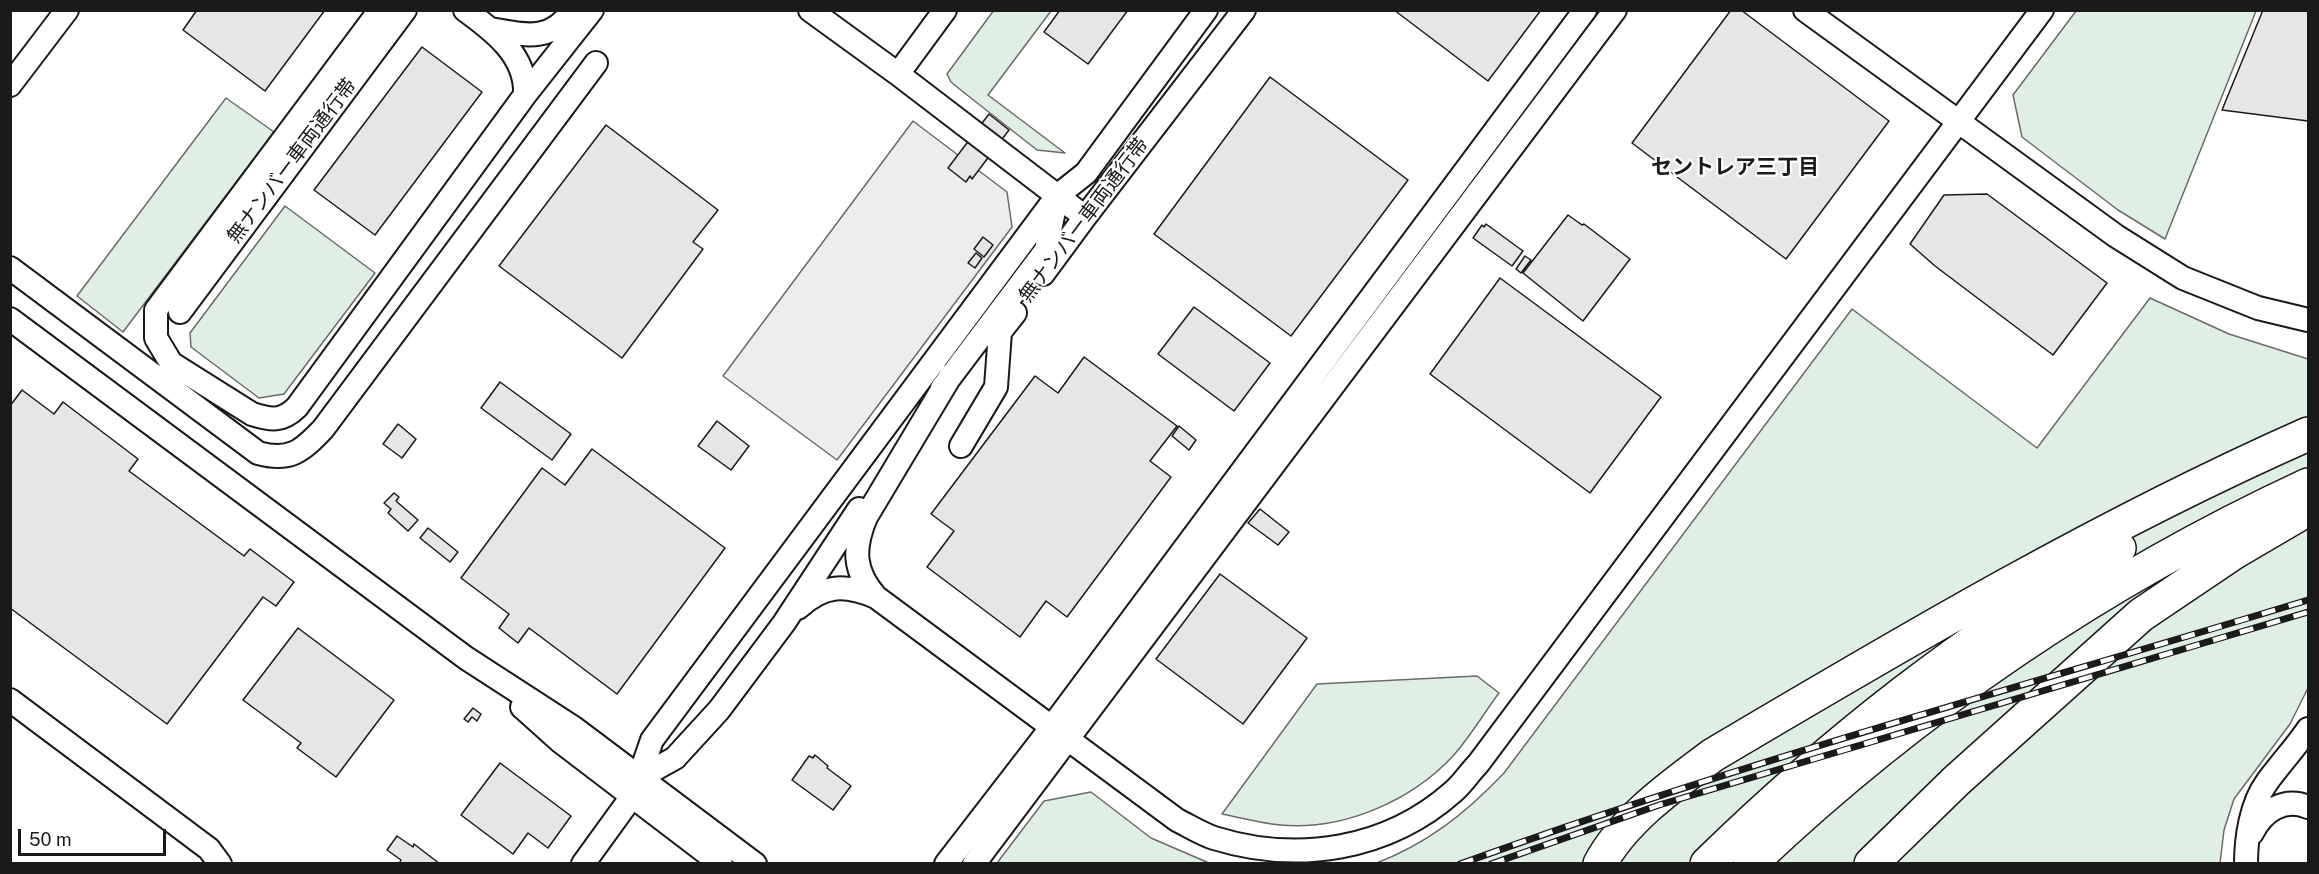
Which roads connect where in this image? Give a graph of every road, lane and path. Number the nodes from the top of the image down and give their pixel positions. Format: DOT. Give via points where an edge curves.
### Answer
graph roads {
  1 [pos="66,10"];
  2 [pos="380,10"];
  3 [pos="405,10"];
  4 [pos="465,10"];
  5 [pos="573,10"];
  6 [pos="592,10"];
  7 [pos="810,10"];
  8 [pos="945,10"];
  9 [pos="1206,10"];
  10 [pos="1244,10"];
  11 [pos="1586,10"];
  12 [pos="1615,10"];
  13 [pos="1805,10"];
  14 [pos="2042,10"];
  15 [pos="491,29"];
  16 [pos="596,63"];
  17 [pos="898,74"];
  18 [pos="10,85"];
  19 [pos="525,95"];
  20 [pos="1959,120"];
  21 [pos="1057,196"];
  22 [pos="1085,217"];
  23 [pos="10,268"];
  24 [pos="180,312"];
  25 [pos="10,319"];
  26 [pos="2308,320"];
  27 [pos="951,375"];
  28 [pos="2308,434"];
  29 [pos="961,446"];
  30 [pos="2308,452"];
  31 [pos="2308,484"];
  32 [pos="2308,509"];
  33 [pos="876,597"];
  34 [pos="784,623"];
  35 [pos="700,675"];
  36 [pos="10,700"];
  37 [pos="718,710"];
  38 [pos="2308,729"];
  39 [pos="1059,734"];
  40 [pos="637,786"];
  41 [pos="2308,807"];
  42 [pos="2246,854"];
  43 [pos="220,864"];
  44 [pos="583,864"];
  45 [pos="721,864"];
  46 [pos="755,864"];
  47 [pos="946,864"];
  48 [pos="974,864"];
  49 [pos="1599,864"];
  50 [pos="1707,864"];
  51 [pos="1750,864"];
  52 [pos="1870,864"];
  1 -- 18 [label="street"];
  2 -- 19 [label="street" via="156,310 156,338 171,363 252,414 278,420 297,407"];
  3 -- 24 [label="street, 無ナンバー車両通行帯"];
  4 -- 15 [label="street"];
  5 -- 15 [label="street" via="554,29 542,34"];
  6 -- 19 [label="street"];
  7 -- 17 [label="street"];
  8 -- 17 [label="street"];
  9 -- 21 [label="street" via="1086,173"];
  10 -- 22 [label="street, 無ナンバー車両通行帯"];
  11 -- 39 [label="street"];
  12 -- 39 [label="street"];
  13 -- 20 [label="street"];
  14 -- 20 [label="street"];
  15 -- 19 [label="street" via="520,62"];
  16 -- 23 [label="street" via="323,429 306,447 294,453 258,453"];
  17 -- 21 [label="street"];
  20 -- 26 [label="street" via="2116,236 2183,278 2258,308"];
  20 -- 39 [label="street" via="1501,734 1454,790 1427,811 1382,834 1334,848 1298,852 1254,848 1212,837 1177,820"];
  21 -- 22 [label="street"];
  21 -- 27 [label="street" via="1046,250"];
  21 -- 35 [label="street"];
  22 -- 29 [label="street, 無ナンバー車両通行帯" via="1000,332 996,387"];
  25 -- 40 [label="street" via="466,658 561,742"];
  27 -- 33 [label="street" via="858,536 858,565"];
  27 -- 34 [label="street"];
  28 -- 49 [label="highway" via="2167,499 2061,555 1713,755 1625,828"];
  30 -- 50 [label="highway" via="2134,540 1997,624 1861,726"];
  31 -- 51 [label="highway" via="2166,556 2043,631 1937,705 1863,763"];
  32 -- 52 [label="highway" via="2233,553 2142,615 1973,765"];
  33 -- 34 [label="street" via="845,587 832,589 808,599"];
  33 -- 39 [label="street"];
  34 -- 37 [label="street"];
  35 -- 37 [label="street" via="709,682"];
  35 -- 40 [label="street" via="652,740"];
  36 -- 43 [label="street" via="209,849"];
  37 -- 40 [label="street" via="675,758"];
  38 -- 42 [label="street" via="2266,783 2253,811"];
  39 -- 47 [label="street"];
  39 -- 48 [label="street"];
  40 -- 44 [label="street"];
  40 -- 45 [label="street" via="639,802"];
  40 -- 46 [label="street"];
  41 -- 42 [label="street" via="2282,804 2265,813 2257,823"];
}
